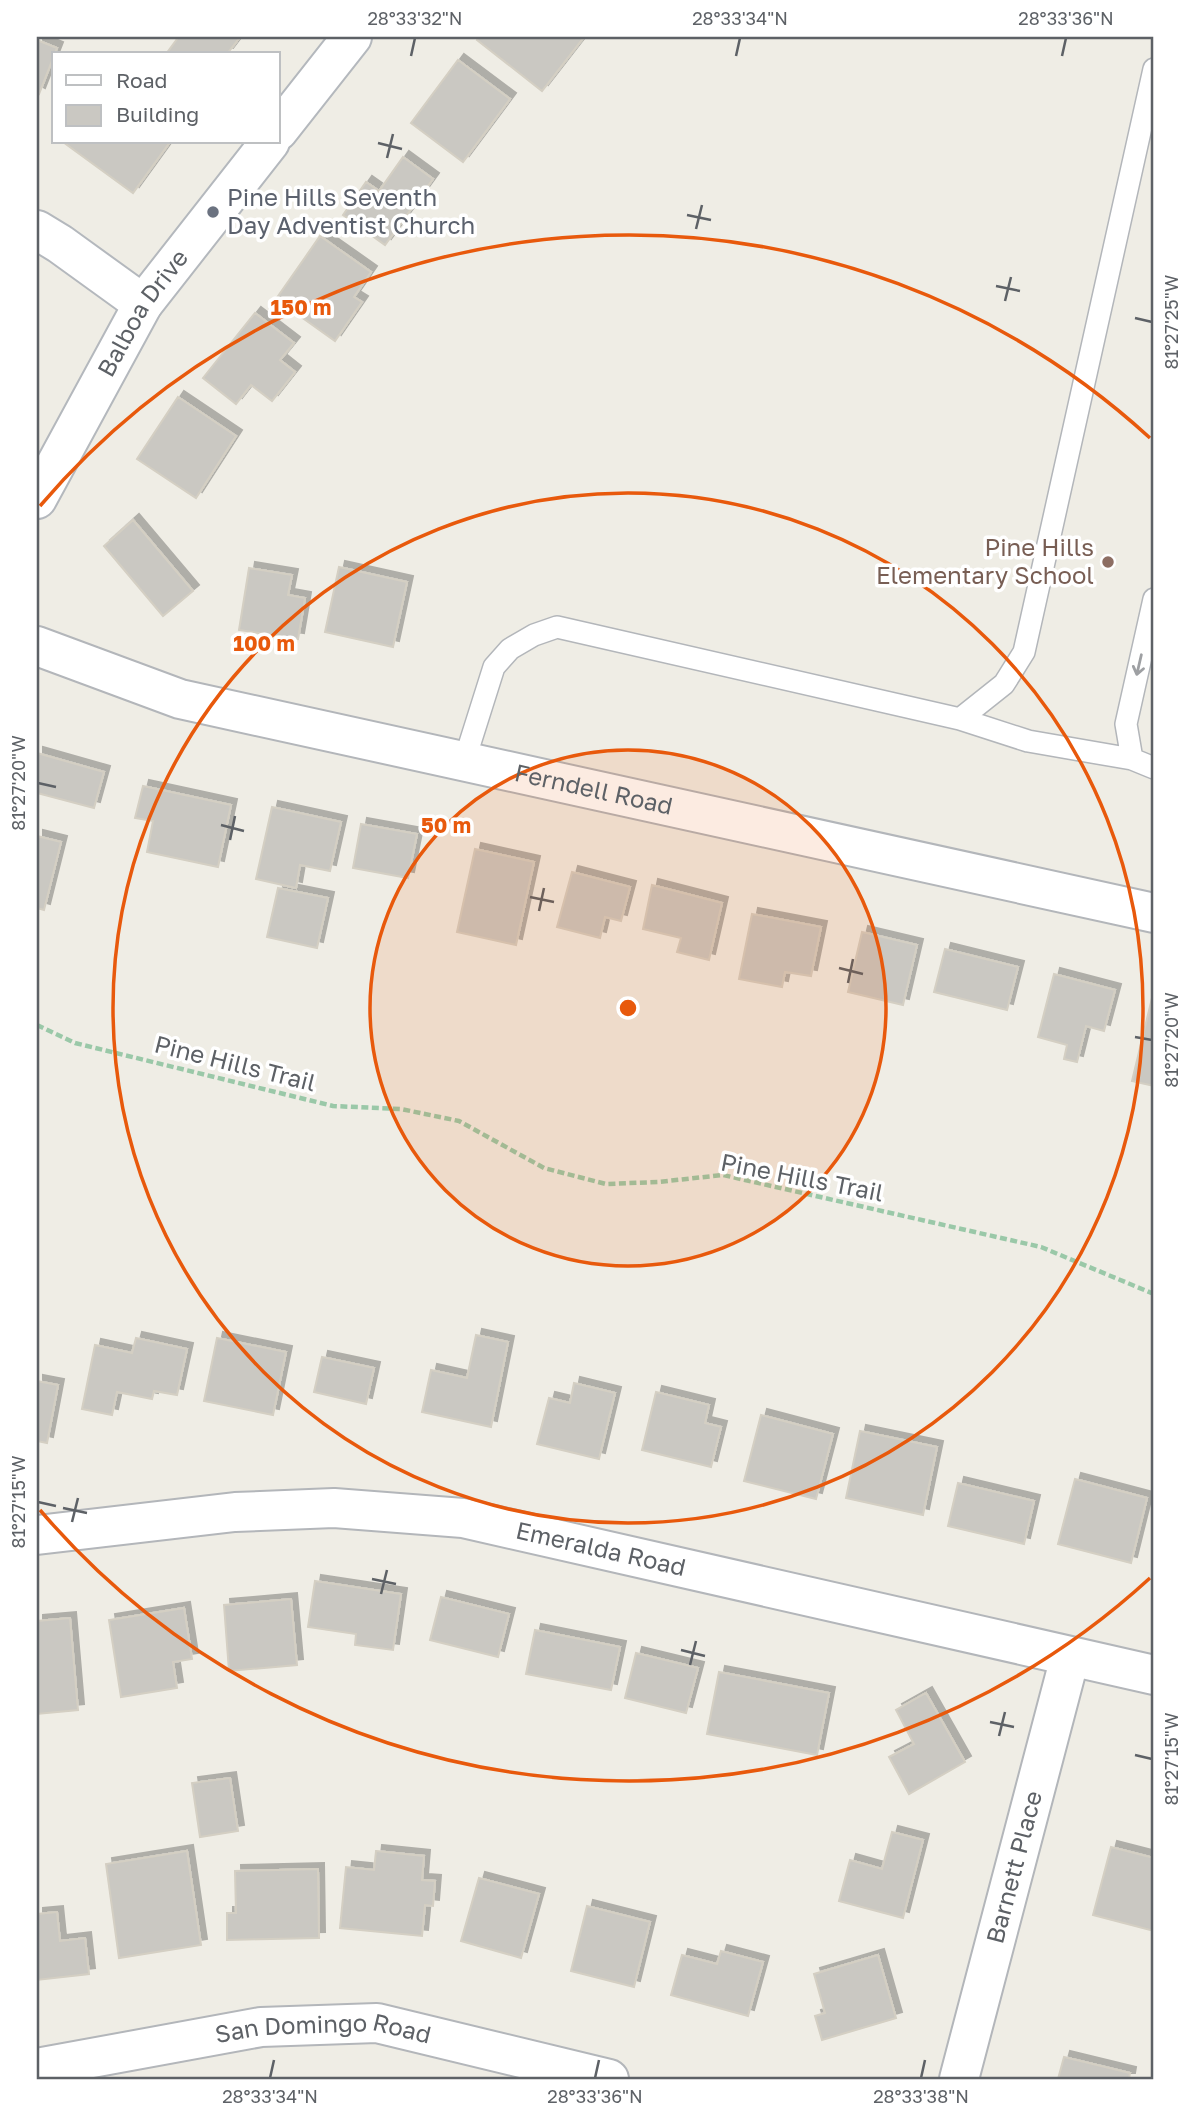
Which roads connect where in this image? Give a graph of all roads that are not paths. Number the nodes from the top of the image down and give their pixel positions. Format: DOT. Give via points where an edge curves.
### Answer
graph roads {
  1 [pos="352,37"];
  2 [pos="1154,69"];
  3 [pos="280,128"];
  4 [pos="268,144"];
  5 [pos="37,230"];
  6 [pos="143,304"];
  7 [pos="37,499"];
  8 [pos="1154,598"];
  9 [pos="37,646"];
  10 [pos="960,719"];
  11 [pos="1132,759"];
  12 [pos="464,762"];
  13 [pos="1154,768"];
  14 [pos="1154,913"];
  15 [pos="37,1535"];
  16 [pos="1070,1657"];
  17 [pos="1154,1675"];
  18 [pos="37,2068"];
  19 [pos="609,2079"];
  20 [pos="960,2079"];
  1 -- 3 [label="street"];
  2 -- 10 [label="lane" via="1024,652 1004,684"];
  4 -- 6 [label="street, Balboa Drive"];
  5 -- 6 [label="street"];
  6 -- 7 [label="street, Balboa Drive"];
  8 -- 11 [label="lane, one-way" via="1126,724"];
  9 -- 12 [label="street, Ferndell Road" via="180,699"];
  10 -- 11 [label="lane" via="1028,741"];
  10 -- 12 [label="lane" via="557,627 510,649 494,667"];
  11 -- 13 [label="lane"];
  12 -- 14 [label="street, Ferndell Road"];
  15 -- 16 [label="street, Emeralda Road" via="235,1512 334,1508 463,1518"];
  16 -- 17 [label="street, Emeralda Road"];
  16 -- 20 [label="street, Barnett Place"];
  18 -- 19 [label="street, San Domingo Road" via="261,2027 377,2023"];
}
